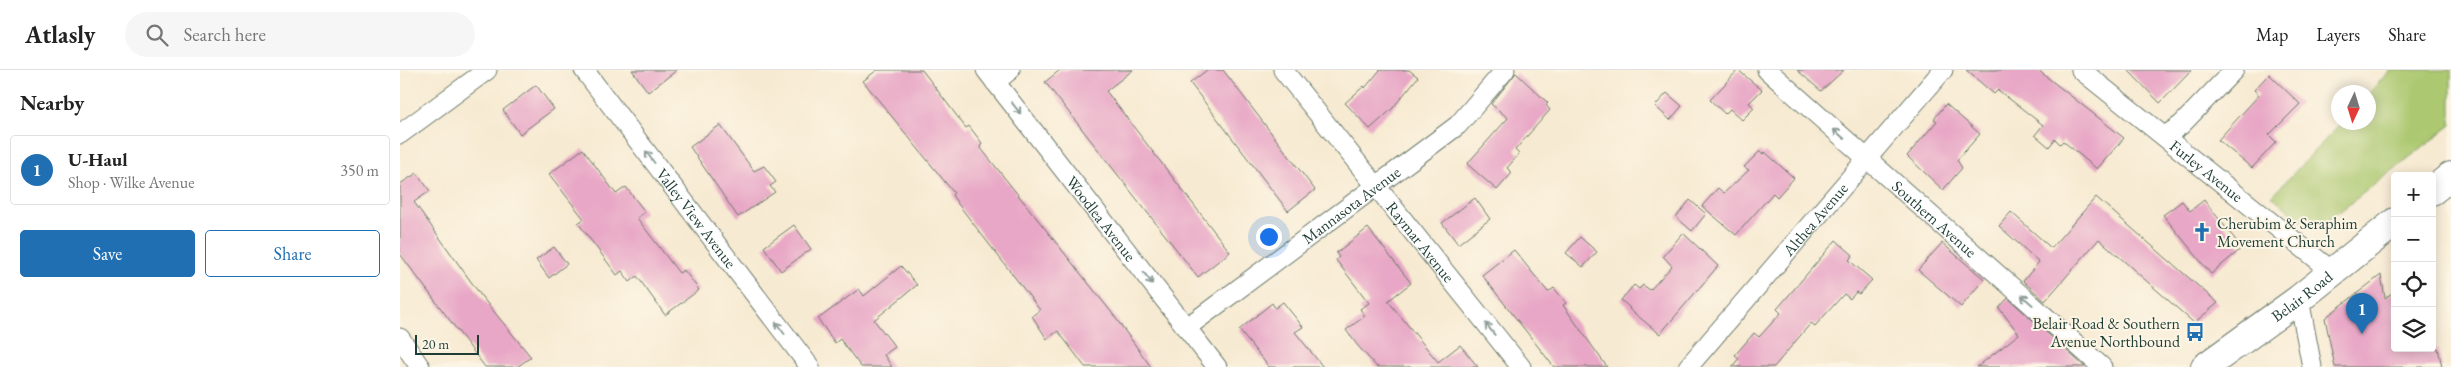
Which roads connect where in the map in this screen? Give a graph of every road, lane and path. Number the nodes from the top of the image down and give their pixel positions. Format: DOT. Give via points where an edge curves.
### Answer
graph roads {
  1 [pos="487,70"];
  2 [pos="584,70"];
  3 [pos="1010,70"];
  4 [pos="1283,70"];
  5 [pos="1505,70"];
  6 [pos="1767,70"];
  7 [pos="1943,70"];
  8 [pos="2081,70"];
  9 [pos="2234,70"];
  10 [pos="990,76"];
  11 [pos="400,134"];
  12 [pos="2164,136"];
  13 [pos="1866,157"];
  14 [pos="2451,176"];
  15 [pos="1376,186"];
  16 [pos="2436,189"];
  17 [pos="2391,225"];
  18 [pos="2333,272"];
  19 [pos="2299,299"];
  20 [pos="1186,328"];
  21 [pos="400,338"];
  22 [pos="420,367"];
  23 [pos="810,367"];
  24 [pos="1217,367"];
  25 [pos="1521,367"];
  26 [pos="1688,367"];
  27 [pos="2102,367"];
  28 [pos="2205,367"];
  29 [pos="2312,367"];
  1 -- 11 [label="street"];
  23 -- 2 [label="street, Valley View Avenue, one-way"];
  3 -- 10 [label="street"];
  4 -- 15 [label="street, Raymar Avenue"];
  5 -- 15 [label="street, Mannasota Avenue" via="1458,125"];
  13 -- 6 [label="street, Southern Avenue, one-way"];
  7 -- 13 [label="street, Althea Avenue"];
  8 -- 12 [label="street, Furley Avenue"];
  9 -- 12 [label="street" via="2182,125"];
  10 -- 20 [label="street, Woodlea Avenue, one-way"];
  12 -- 18 [label="street, Furley Avenue"];
  13 -- 26 [label="street, Althea Avenue"];
  27 -- 13 [label="street, Southern Avenue, one-way"];
  14 -- 16 [label="main road"];
  15 -- 20 [label="street, Mannasota Avenue"];
  25 -- 15 [label="street, Raymar Avenue, one-way"];
  17 -- 18 [label="main road, Belair Road"];
  18 -- 19 [label="main road, Belair Road"];
  19 -- 28 [label="main road, Belair Road"];
  19 -- 29 [label="street"];
  20 -- 24 [label="street, Woodlea Avenue"];
  21 -- 22 [label="street"];
}
